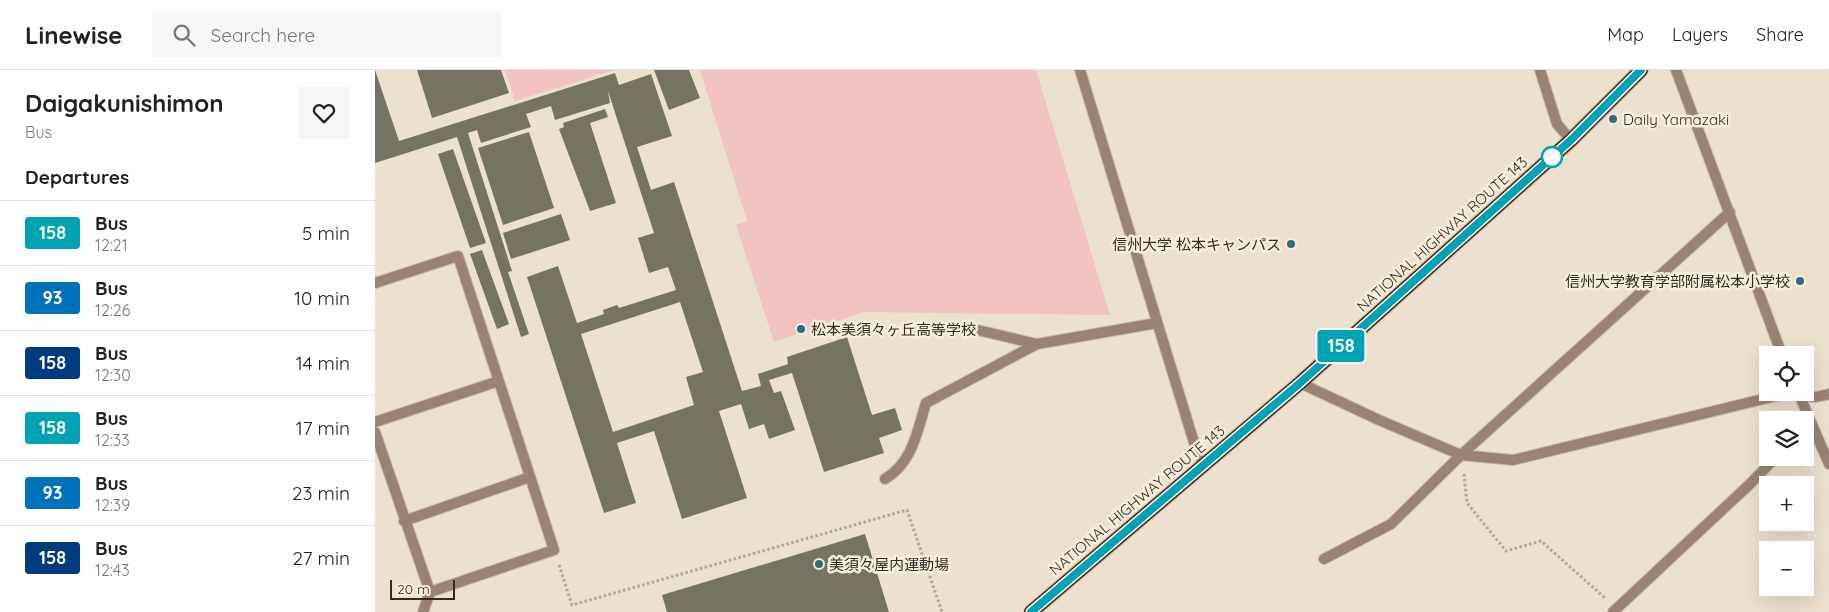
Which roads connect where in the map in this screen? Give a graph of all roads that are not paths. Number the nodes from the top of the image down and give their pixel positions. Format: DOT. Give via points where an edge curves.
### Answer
graph roads {
  1 [pos="1080,70"];
  2 [pos="1540,70"];
  3 [pos="1641,70"];
  4 [pos="1676,70"];
  5 [pos="1571,140"];
  6 [pos="1730,212"];
  7 [pos="375,283"];
  8 [pos="1157,323"];
  9 [pos="916,328"];
  10 [pos="1037,344"];
  11 [pos="1779,346"];
  12 [pos="499,382"];
  13 [pos="1300,383"];
  14 [pos="1829,394"];
  15 [pos="1814,397"];
  16 [pos="1759,400"];
  17 [pos="375,422"];
  18 [pos="375,432"];
  19 [pos="1814,434"];
  20 [pos="1461,455"];
  21 [pos="1204,464"];
  22 [pos="1829,464"];
  23 [pos="1767,466"];
  24 [pos="530,477"];
  25 [pos="885,479"];
  26 [pos="404,521"];
  27 [pos="1324,558"];
  28 [pos="430,592"];
  29 [pos="1615,610"];
  30 [pos="423,612"];
  31 [pos="1031,612"];
  1 -- 8 [label="street"];
  2 -- 5 [label="street" via="1557,124"];
  3 -- 5 [label="highway, NATIONAL HIGHWAY ROUTE 143"];
  4 -- 6 [label="street"];
  5 -- 13 [label="highway, NATIONAL HIGHWAY ROUTE 143"];
  6 -- 11 [label="street"];
  6 -- 20 [label="street"];
  7 -- 12 [label="street" via="458,256"];
  8 -- 10 [label="street"];
  8 -- 21 [label="street" via="1196,449"];
  9 -- 10 [label="street" via="969,328"];
  10 -- 25 [label="street" via="926,403 911,453 895,473"];
  12 -- 17 [label="street"];
  12 -- 24 [label="street"];
  13 -- 20 [label="street"];
  13 -- 21 [label="highway, NATIONAL HIGHWAY ROUTE 143"];
  14 -- 15 [label="street"];
  16 -- 20 [label="street" via="1513,460"];
  18 -- 26 [label="street"];
  19 -- 22 [label="street"];
  20 -- 27 [label="street" via="1391,524"];
  21 -- 31 [label="highway, NATIONAL HIGHWAY ROUTE 143"];
  23 -- 29 [label="street"];
  24 -- 26 [label="street"];
  24 -- 28 [label="street" via="554,550"];
  26 -- 28 [label="street"];
  28 -- 30 [label="street"];
}
